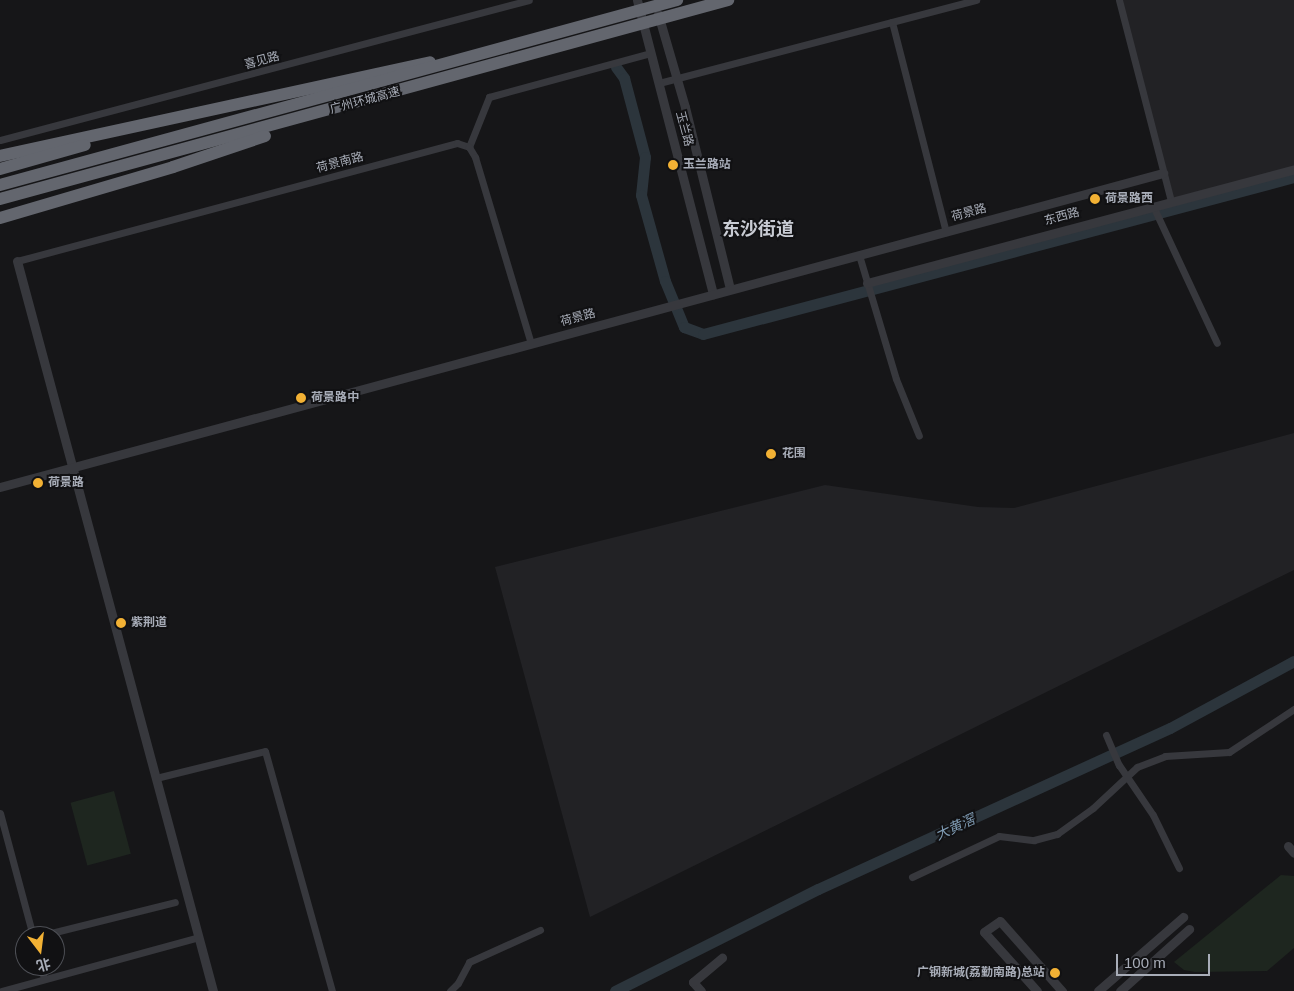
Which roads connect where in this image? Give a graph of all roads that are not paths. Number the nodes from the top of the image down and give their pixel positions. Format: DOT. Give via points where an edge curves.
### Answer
graph roads {
  1 [pos="529,0"];
  2 [pos="637,0"];
  3 [pos="654,0"];
  4 [pos="677,0"];
  5 [pos="728,0"];
  6 [pos="976,0"];
  7 [pos="1119,0"];
  8 [pos="892,22"];
  9 [pos="555,36"];
  10 [pos="651,53"];
  11 [pos="498,65"];
  12 [pos="676,78"];
  13 [pos="659,83"];
  14 [pos="257,99"];
  15 [pos="0,140"];
  16 [pos="469,147"];
  17 [pos="0,156"];
  18 [pos="0,169"];
  19 [pos="1294,169"];
  20 [pos="1163,173"];
  21 [pos="0,185"];
  22 [pos="0,199"];
  23 [pos="1171,201"];
  24 [pos="57,202"];
  25 [pos="1153,206"];
  26 [pos="0,218"];
  27 [pos="0,224"];
  28 [pos="946,232"];
  29 [pos="859,255"];
  30 [pos="17,261"];
  31 [pos="867,284"];
  32 [pos="730,289"];
  33 [pos="714,294"];
  34 [pos="1217,343"];
  35 [pos="531,344"];
  36 [pos="919,436"];
  37 [pos="74,467"];
  38 [pos="0,487"];
  39 [pos="1294,709"];
  40 [pos="1106,735"];
  41 [pos="1126,775"];
  42 [pos="156,778"];
  43 [pos="0,813"];
  44 [pos="1179,868"];
  45 [pos="912,877"];
  46 [pos="175,902"];
  47 [pos="1184,917"];
  48 [pos="30,926"];
  49 [pos="1189,928"];
  50 [pos="65,930"];
  51 [pos="540,930"];
  52 [pos="199,938"];
  53 [pos="722,958"];
  54 [pos="43,976"];
  55 [pos="44,979"];
  56 [pos="2,991"];
  57 [pos="213,991"];
  58 [pos="332,991"];
  59 [pos="450,991"];
  60 [pos="701,991"];
  61 [pos="1037,991"];
  62 [pos="1062,991"];
  63 [pos="1098,991"];
  64 [pos="1120,991"];
  1 -- 15 [label="street, 喜见路"];
  2 -- 10 [label="street, 玉兰路"];
  3 -- 12 [label="street, 玉兰路"];
  4 -- 9 [label="highway, 广州环城高速"];
  5 -- 11 [label="highway, 广州环城高速"];
  6 -- 8 [label="street"];
  7 -- 20 [label="street"];
  8 -- 12 [label="street"];
  8 -- 28 [label="street"];
  9 -- 14 [label="highway"];
  9 -- 21 [label="highway, 广州环城高速"];
  10 -- 13 [label="street, 玉兰路"];
  10 -- 16 [label="street" via="488,97"];
  11 -- 22 [label="highway, 广州环城高速"];
  11 -- 24 [label="highway" via="353,107"];
  12 -- 13 [label="street"];
  12 -- 32 [label="street, 玉兰路"];
  13 -- 33 [label="street, 玉兰路"];
  14 -- 17 [label="highway"];
  14 -- 18 [label="highway"];
  16 -- 30 [label="street, 荷景南路" via="457,143"];
  16 -- 35 [label="street" via="475,157"];
  19 -- 23 [label="street, 东西路"];
  20 -- 23 [label="street"];
  20 -- 28 [label="street, 荷景路"];
  23 -- 25 [label="street, 东西路"];
  24 -- 26 [label="highway"];
  24 -- 27 [label="highway"];
  25 -- 31 [label="street, 东西路"];
  25 -- 34 [label="street"];
  28 -- 29 [label="street, 荷景路"];
  29 -- 31 [label="street"];
  29 -- 32 [label="street, 荷景路"];
  30 -- 37 [label="street"];
  31 -- 36 [label="street"];
  32 -- 33 [label="street, 荷景路"];
  33 -- 35 [label="street, 荷景路"];
  35 -- 37 [label="street, 荷景路"];
  37 -- 38 [label="street, 荷景路"];
  37 -- 42 [label="street"];
  39 -- 41 [label="street" via="1229,752 1160,757"];
  40 -- 41 [label="street"];
  41 -- 44 [label="street" via="1152,815"];
  41 -- 45 [label="street" via="1093,808 1057,834 1034,840 999,836"];
  42 -- 52 [label="street"];
  42 -- 58 [label="street" via="265,751"];
  43 -- 48 [label="street"];
  46 -- 50 [label="street"];
  47 -- 63 [label="street"];
  49 -- 64 [label="street"];
  51 -- 59 [label="street" via="469,962"];
  52 -- 55 [label="street"];
  52 -- 57 [label="street"];
  53 -- 60 [label="street" via="693,982"];
  54 -- 55 [label="street"];
  55 -- 56 [label="street"];
  61 -- 62 [label="street" via="984,932 1000,921"];
}
